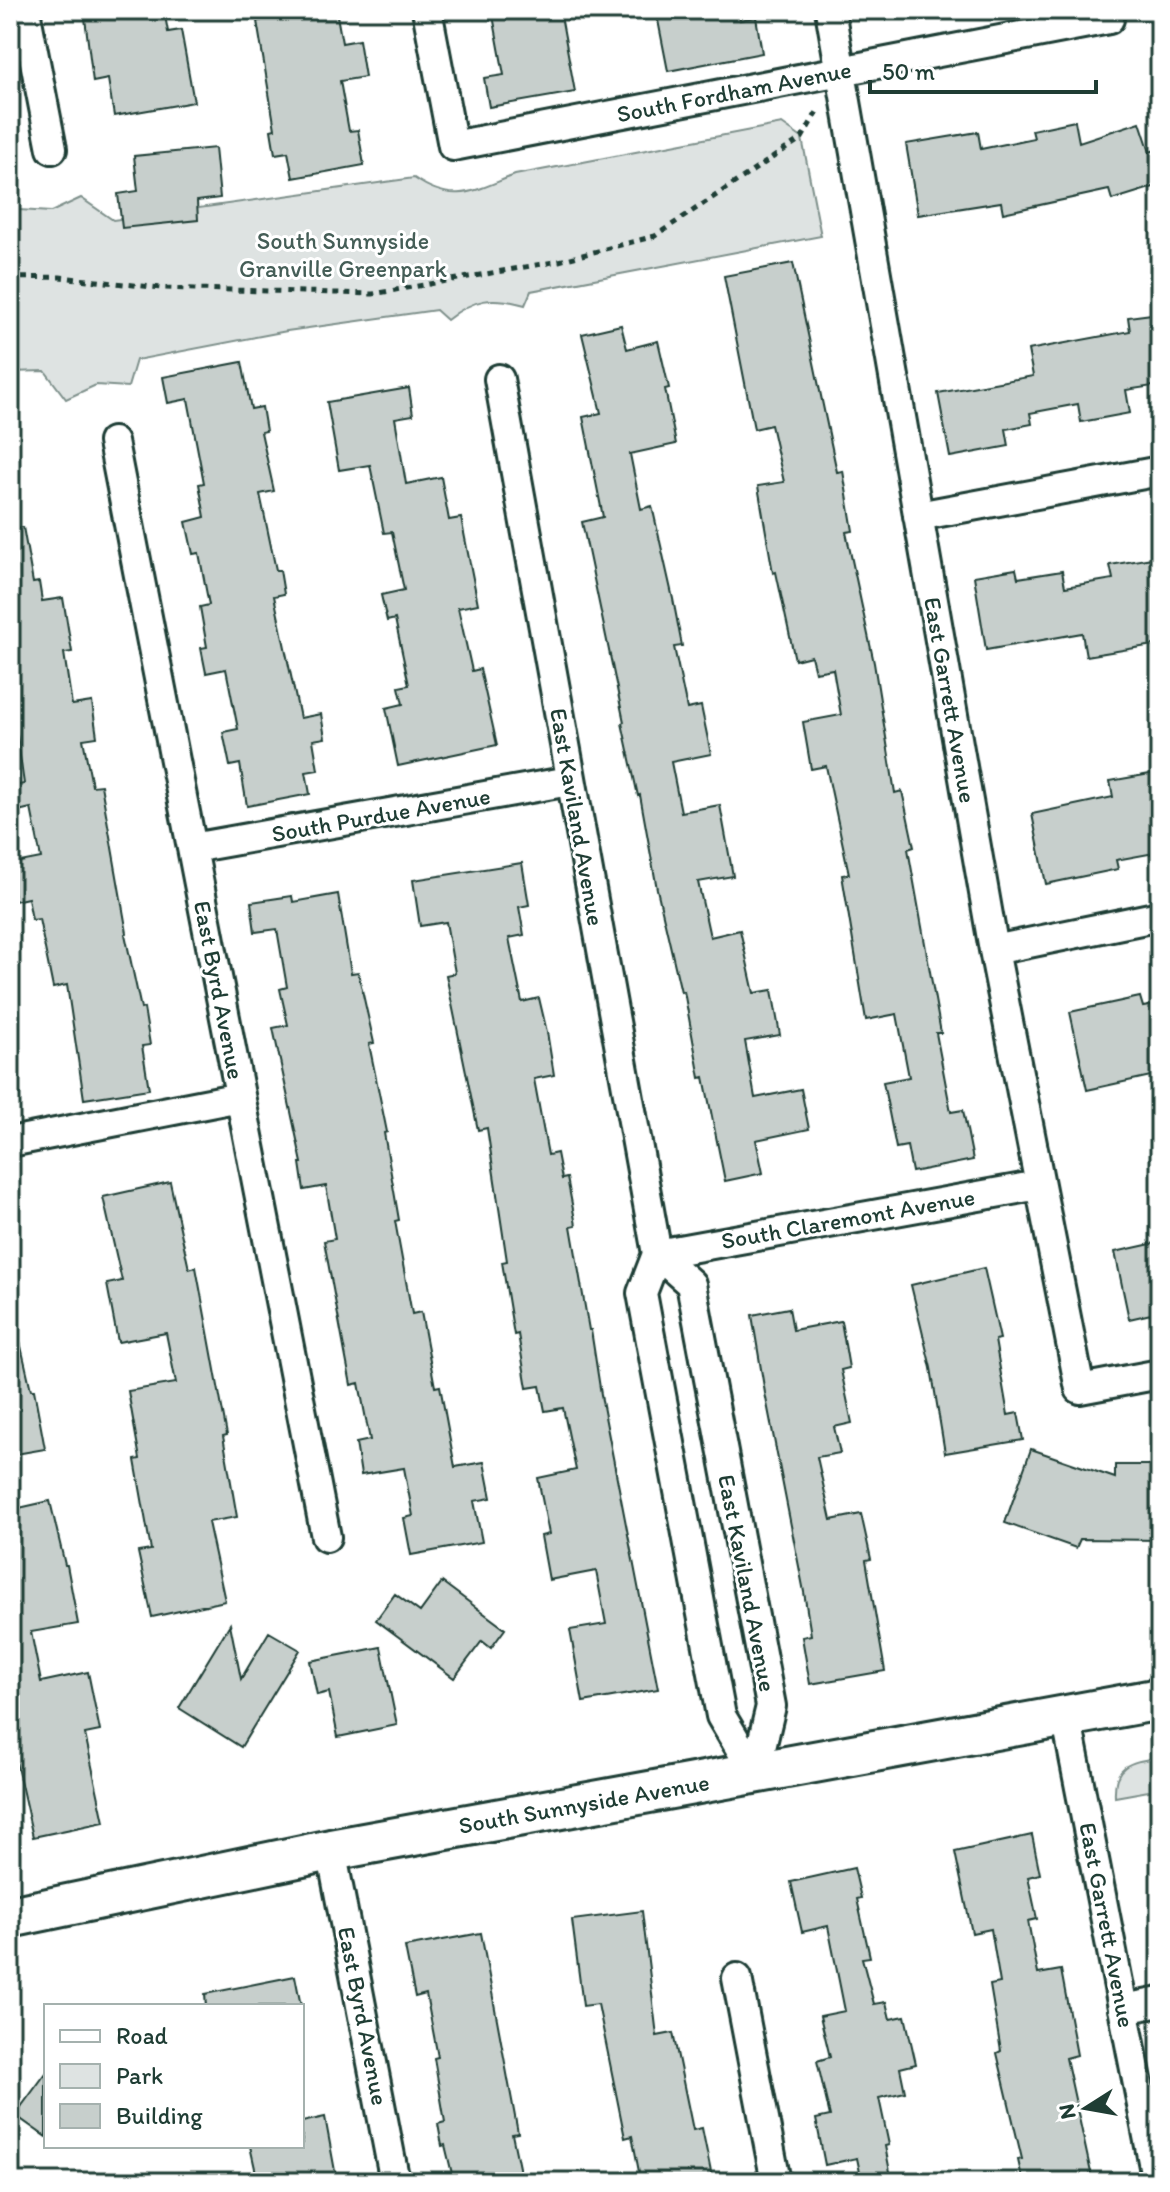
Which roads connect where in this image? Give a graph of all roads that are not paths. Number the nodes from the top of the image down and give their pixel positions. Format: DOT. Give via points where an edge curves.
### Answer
graph roads {
  1 [pos="25,10"];
  2 [pos="427,10"];
  3 [pos="830,10"];
  4 [pos="1109,19"];
  5 [pos="842,71"];
  6 [pos="52,149"];
  7 [pos="499,379"];
  8 [pos="113,442"];
  9 [pos="1160,471"];
  10 [pos="918,516"];
  11 [pos="570,781"];
  12 [pos="192,848"];
  13 [pos="1160,916"];
  14 [pos="994,950"];
  15 [pos="240,1097"];
  16 [pos="10,1142"];
  17 [pos="1039,1185"];
  18 [pos="657,1254"];
  19 [pos="1160,1374"];
  20 [pos="326,1537"];
  21 [pos="1160,1699"];
  22 [pos="1066,1716"];
  23 [pos="755,1773"];
  24 [pos="331,1850"];
  25 [pos="10,1917"];
  26 [pos="737,1978"];
  27 [pos="1160,2002"];
  28 [pos="1123,2009"];
  29 [pos="395,2182"];
  30 [pos="776,2182"];
  31 [pos="1157,2182"];
  1 -- 6 [label="street"];
  2 -- 5 [label="street, South Fordham Avenue" via="453,146"];
  3 -- 5 [label="street, East Garrett Avenue"];
  4 -- 5 [label="street, South Fordham Avenue"];
  5 -- 10 [label="street, East Garrett Avenue"];
  7 -- 11 [label="street, East Kaviland Avenue"];
  8 -- 12 [label="street, East Byrd Avenue"];
  9 -- 10 [label="street"];
  10 -- 14 [label="street, East Garrett Avenue"];
  11 -- 12 [label="street, South Purdue Avenue"];
  11 -- 18 [label="street, East Kaviland Avenue"];
  12 -- 15 [label="street, East Byrd Avenue"];
  13 -- 14 [label="street"];
  14 -- 17 [label="street, East Garrett Avenue"];
  15 -- 16 [label="street"];
  15 -- 20 [label="street, East Byrd Avenue"];
  17 -- 18 [label="street, South Claremont Avenue"];
  17 -- 19 [label="street, East Garrett Avenue" via="1080,1389"];
  18 -- 23 [label="street, East Kaviland Avenue" via="642,1293 721,1716"];
  18 -- 23 [label="street, East Kaviland Avenue" via="691,1284 771,1706"];
  21 -- 22 [label="street, South Sunnyside Avenue"];
  22 -- 23 [label="street, South Sunnyside Avenue"];
  22 -- 28 [label="street, East Garrett Avenue"];
  23 -- 24 [label="street, South Sunnyside Avenue"];
  24 -- 25 [label="street, South Sunnyside Avenue"];
  24 -- 29 [label="street, East Byrd Avenue"];
  26 -- 30 [label="street"];
  27 -- 28 [label="street"];
  28 -- 31 [label="street, East Garrett Avenue"];
}
